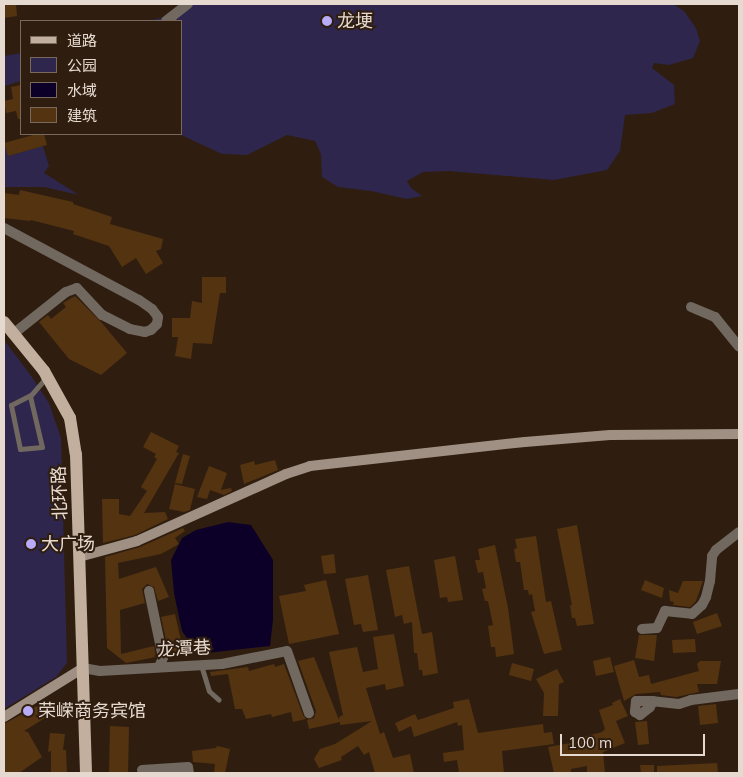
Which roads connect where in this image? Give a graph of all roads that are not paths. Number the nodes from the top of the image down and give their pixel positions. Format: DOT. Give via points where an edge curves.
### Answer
graph roads {
  1 [pos="188,4"];
  2 [pos="167,20"];
  3 [pos="4,228"];
  4 [pos="691,307"];
  5 [pos="4,322"];
  6 [pos="13,334"];
  7 [pos="739,347"];
  8 [pos="44,371"];
  9 [pos="30,396"];
  10 [pos="739,434"];
  11 [pos="739,532"];
  12 [pos="80,557"];
  13 [pos="149,591"];
  14 [pos="642,629"];
  15 [pos="200,664"];
  16 [pos="159,666"];
  17 [pos="83,668"];
  18 [pos="739,694"];
  19 [pos="218,700"];
  20 [pos="653,701"];
  21 [pos="309,713"];
  22 [pos="4,717"];
  23 [pos="142,770"];
  24 [pos="86,773"];
  25 [pos="188,773"];
  1 -- 2 [label="street"];
  3 -- 6 [label="street" via="139,300 152,308 158,317 151,330 145,332 130,328 95,310 76,288 66,292"];
  4 -- 7 [label="street" via="715,317"];
  5 -- 6 [label="main road, 北环路"];
  6 -- 8 [label="main road, 北环路"];
  8 -- 9 [label="lane" via="43,381"];
  8 -- 12 [label="main road, 北环路" via="70,418 76,454"];
  9 -- 9 [label="lane" via="11,405 20,449 42,447"];
  10 -- 12 [label="street" via="610,436 525,442 310,466 137,541"];
  11 -- 14 [label="street" via="712,556 710,581 702,605 692,614 666,611 657,628"];
  12 -- 17 [label="main road, 北环路"];
  13 -- 16 [label="street" via="162,658"];
  15 -- 16 [label="street, 龙潭巷"];
  15 -- 19 [label="lane" via="209,691"];
  15 -- 21 [label="street, 龙潭巷" via="222,664 287,651"];
  16 -- 17 [label="street, 龙潭巷" via="100,671"];
  17 -- 22 [label="street"];
  17 -- 24 [label="main road, 北环路"];
  18 -- 20 [label="street" via="679,704"];
  23 -- 25 [label="street" via="188,767"];
}
